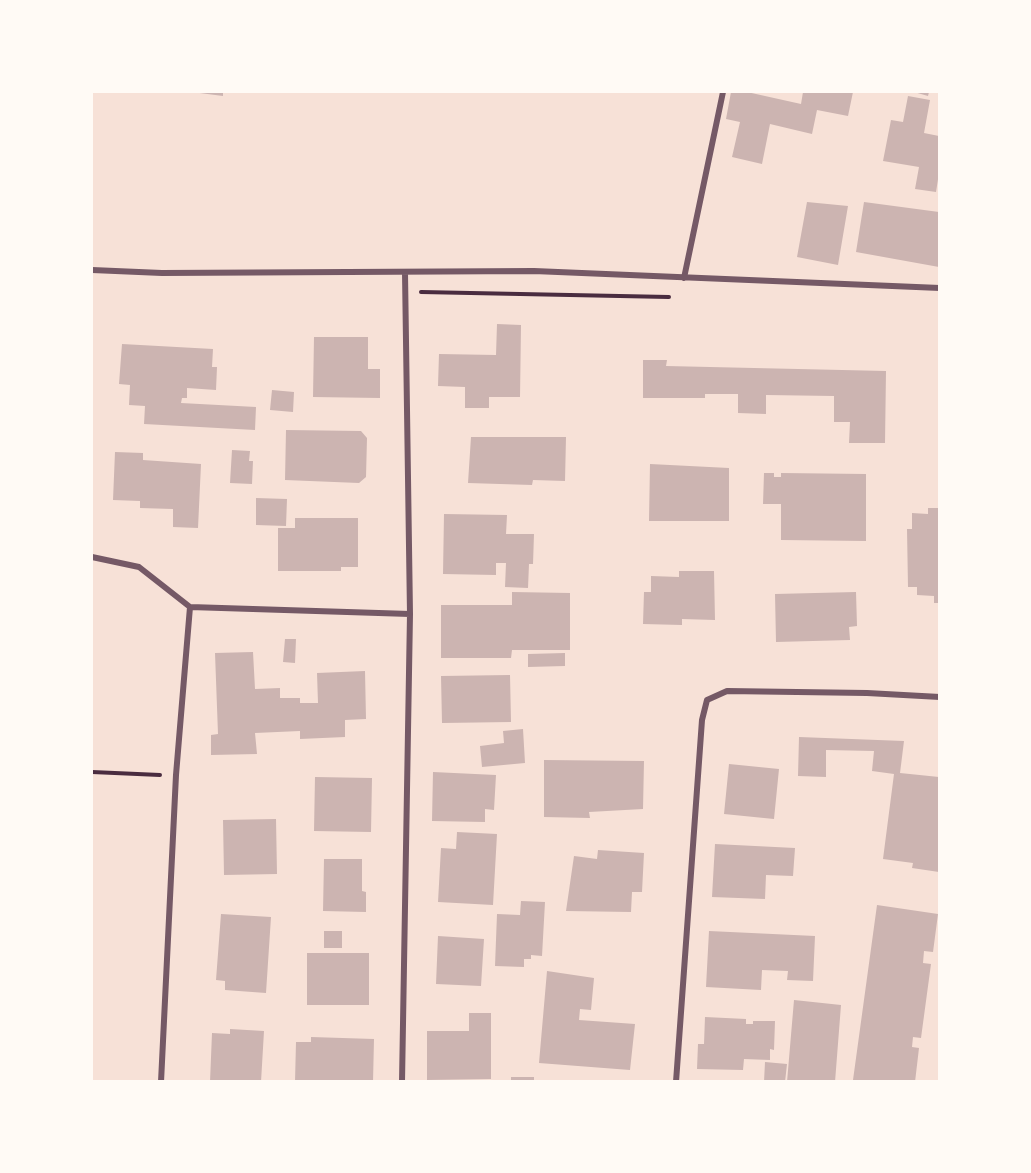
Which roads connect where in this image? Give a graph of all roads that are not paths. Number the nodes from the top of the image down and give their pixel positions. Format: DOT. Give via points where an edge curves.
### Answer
graph roads {
  1 [pos="723,92"];
  2 [pos="92,270"];
  3 [pos="405,273"];
  4 [pos="684,278"];
  5 [pos="939,288"];
  6 [pos="92,557"];
  7 [pos="190,607"];
  8 [pos="410,614"];
  9 [pos="939,697"];
  10 [pos="161,1082"];
  11 [pos="402,1082"];
  12 [pos="676,1082"];
  1 -- 4 [label="street"];
  2 -- 3 [label="street"];
  3 -- 4 [label="street" via="534,271"];
  3 -- 8 [label="street"];
  4 -- 5 [label="street"];
  6 -- 7 [label="street" via="139,567"];
  7 -- 8 [label="street"];
  7 -- 10 [label="street" via="176,776"];
  8 -- 11 [label="street"];
  9 -- 12 [label="street" via="727,691 707,700 702,720"];
}
